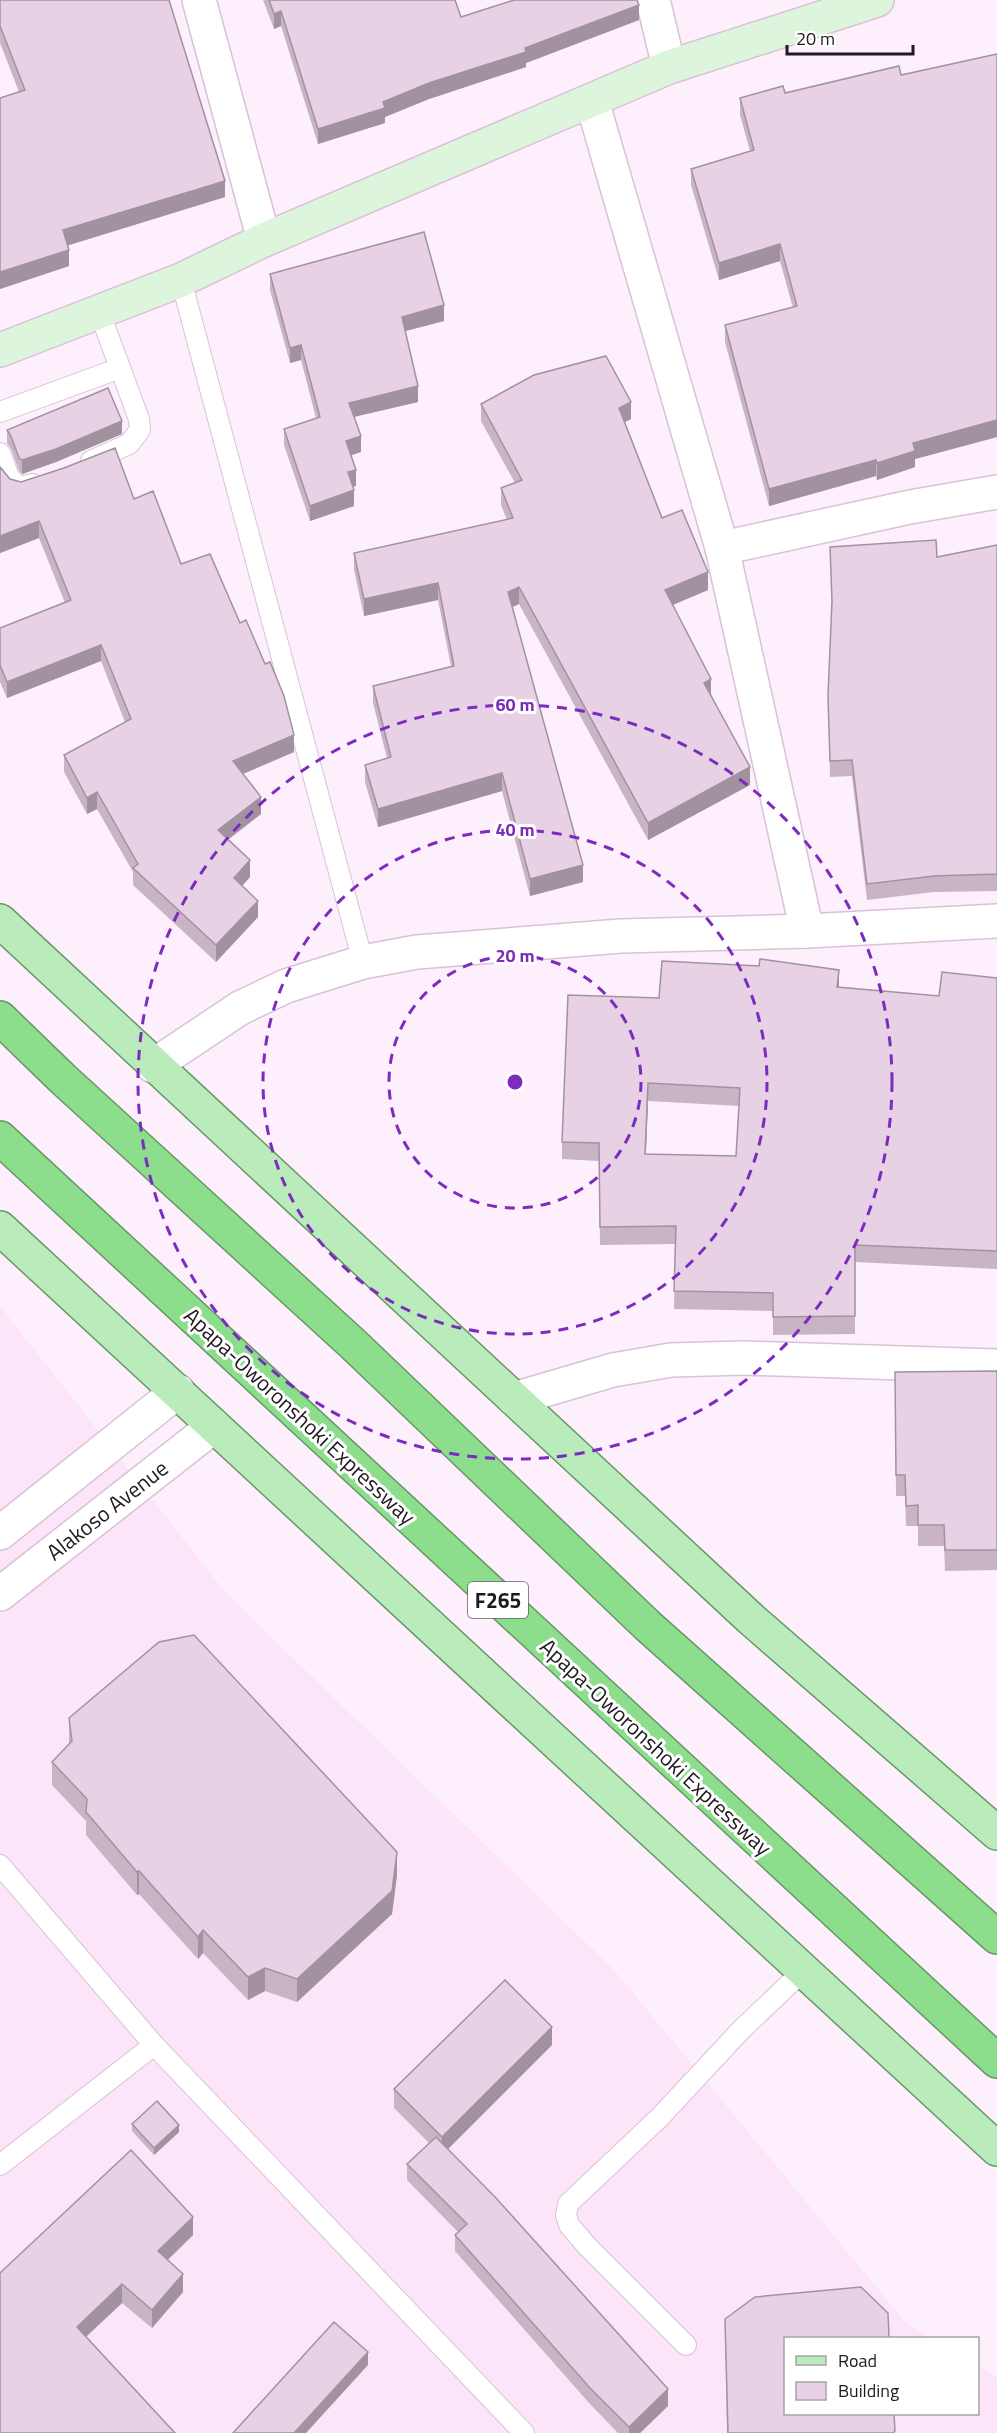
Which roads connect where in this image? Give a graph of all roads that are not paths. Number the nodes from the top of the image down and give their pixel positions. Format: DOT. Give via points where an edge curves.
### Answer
graph roads {
  1 [pos="199,0"];
  2 [pos="653,0"];
  3 [pos="877,0"];
  4 [pos="669,67"];
  5 [pos="592,101"];
  6 [pos="264,240"];
  7 [pos="181,280"];
  8 [pos="99,311"];
  9 [pos="0,350"];
  10 [pos="120,368"];
  11 [pos="0,412"];
  12 [pos="0,453"];
  13 [pos="78,466"];
  14 [pos="56,475"];
  15 [pos="997,492"];
  16 [pos="722,548"];
  17 [pos="0,921"];
  18 [pos="997,921"];
  19 [pos="807,930"];
  20 [pos="363,962"];
  21 [pos="0,1018"];
  22 [pos="153,1066"];
  23 [pos="0,1138"];
  24 [pos="0,1228"];
  25 [pos="997,1366"];
  26 [pos="178,1391"];
  27 [pos="514,1399"];
  28 [pos="214,1426"];
  29 [pos="0,1533"];
  30 [pos="0,1594"];
  31 [pos="997,1833"];
  32 [pos="0,1865"];
  33 [pos="997,1937"];
  34 [pos="804,1971"];
  35 [pos="154,2045"];
  36 [pos="997,2061"];
  37 [pos="997,2149"];
  38 [pos="0,2165"];
  39 [pos="686,2345"];
  40 [pos="524,2433"];
  1 -- 6 [label="street"];
  2 -- 4 [label="street"];
  3 -- 4 [label="main road"];
  4 -- 5 [label="main road"];
  5 -- 6 [label="main road"];
  5 -- 16 [label="street"];
  6 -- 7 [label="main road"];
  7 -- 8 [label="main road"];
  7 -- 20 [label="lane"];
  8 -- 9 [label="main road"];
  8 -- 10 [label="lane"];
  10 -- 11 [label="lane"];
  10 -- 13 [label="lane" via="140,430 129,444"];
  12 -- 14 [label="lane" via="9,477 18,487"];
  15 -- 16 [label="street"];
  16 -- 19 [label="street"];
  17 -- 22 [label="main road"];
  18 -- 19 [label="street"];
  19 -- 20 [label="street" via="621,936 417,952"];
  20 -- 22 [label="street" via="286,986 240,1008"];
  21 -- 33 [label="highway" via="353,1344 648,1626"];
  22 -- 27 [label="main road"];
  23 -- 36 [label="highway, Apapa-Oworonshoki Expressway / F265"];
  24 -- 26 [label="main road"];
  25 -- 27 [label="street" via="743,1358 671,1360 613,1370"];
  26 -- 28 [label="main road"];
  26 -- 29 [label="street"];
  27 -- 31 [label="main road" via="751,1620"];
  28 -- 30 [label="street, Alakoso Avenue"];
  28 -- 34 [label="main road"];
  32 -- 35 [label="lane"];
  34 -- 37 [label="main road"];
  34 -- 39 [label="lane" via="568,2204 569,2225"];
  35 -- 38 [label="lane"];
  35 -- 40 [label="lane"];
}
